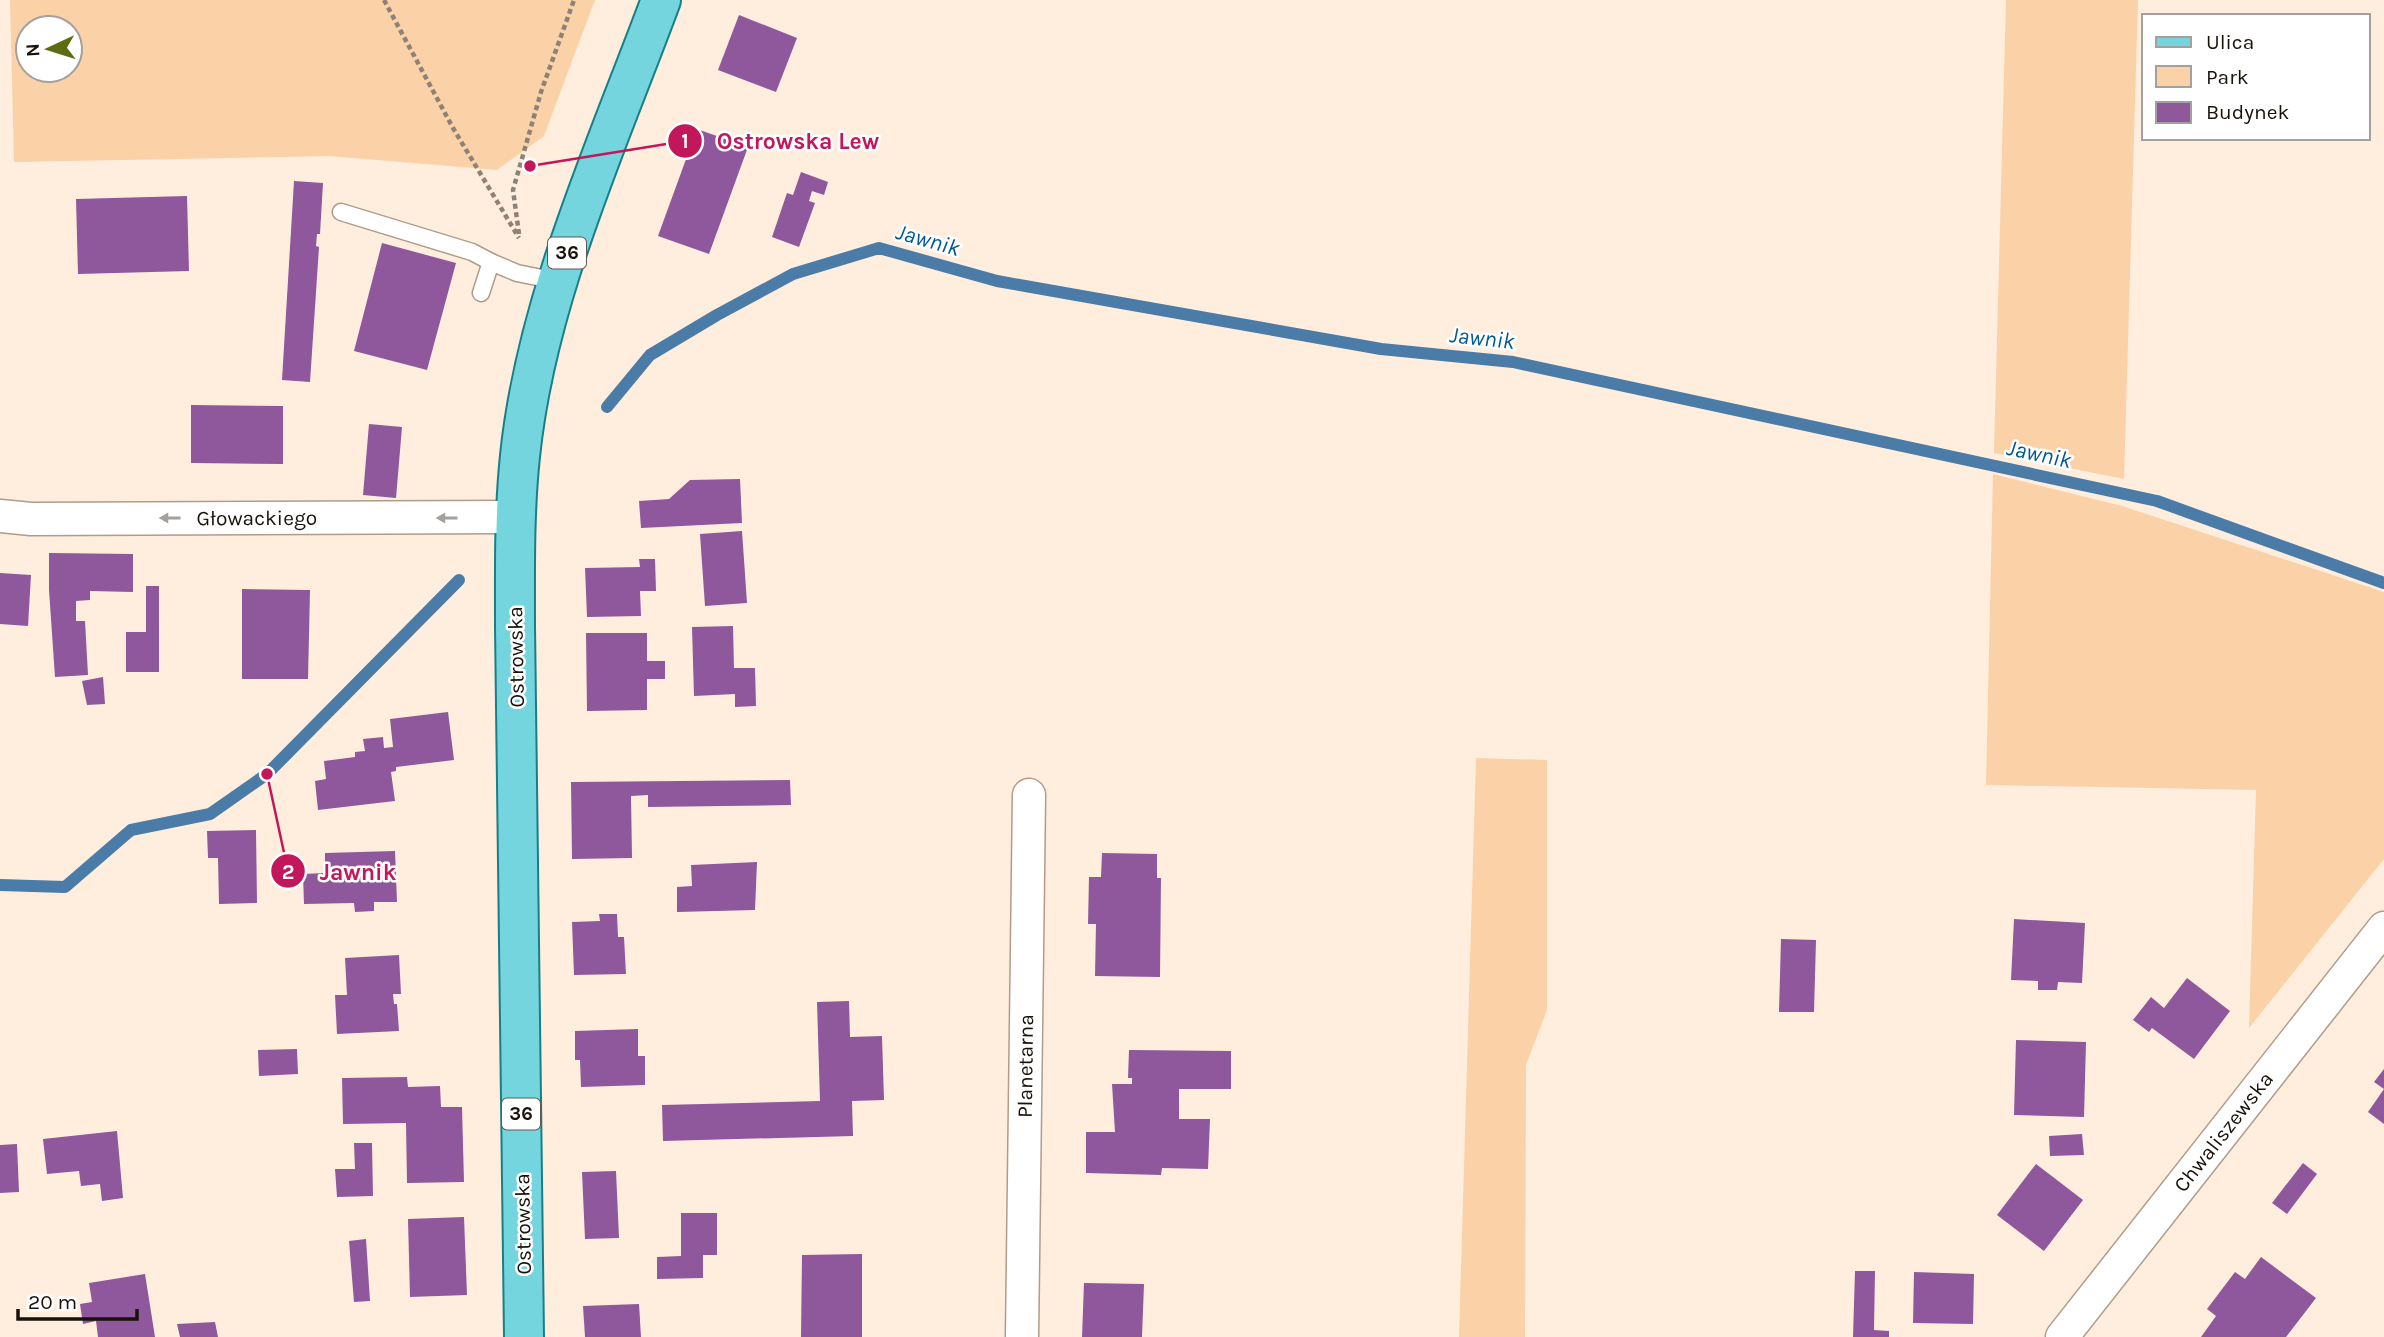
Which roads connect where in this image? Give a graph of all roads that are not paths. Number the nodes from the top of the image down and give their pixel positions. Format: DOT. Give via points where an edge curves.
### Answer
graph roads {
  1 [pos="661,0"];
  2 [pos="341,212"];
  3 [pos="491,262"];
  4 [pos="556,281"];
  5 [pos="481,293"];
  6 [pos="0,516"];
  7 [pos="515,517"];
  8 [pos="1029,795"];
  9 [pos="2384,928"];
  10 [pos="2077,1330"];
  11 [pos="524,1337"];
  12 [pos="1022,1337"];
  1 -- 4 [label="main road, Ostrowska / 36"];
  2 -- 3 [label="lane"];
  3 -- 4 [label="lane"];
  3 -- 5 [label="lane"];
  4 -- 7 [label="main road, Ostrowska / 36" via="520,454"];
  7 -- 6 [label="street, Głowackiego, one-way"];
  7 -- 11 [label="main road, Ostrowska / 36"];
  8 -- 12 [label="street, Planetarna"];
  9 -- 10 [label="street, Chwaliszewska"];
}
